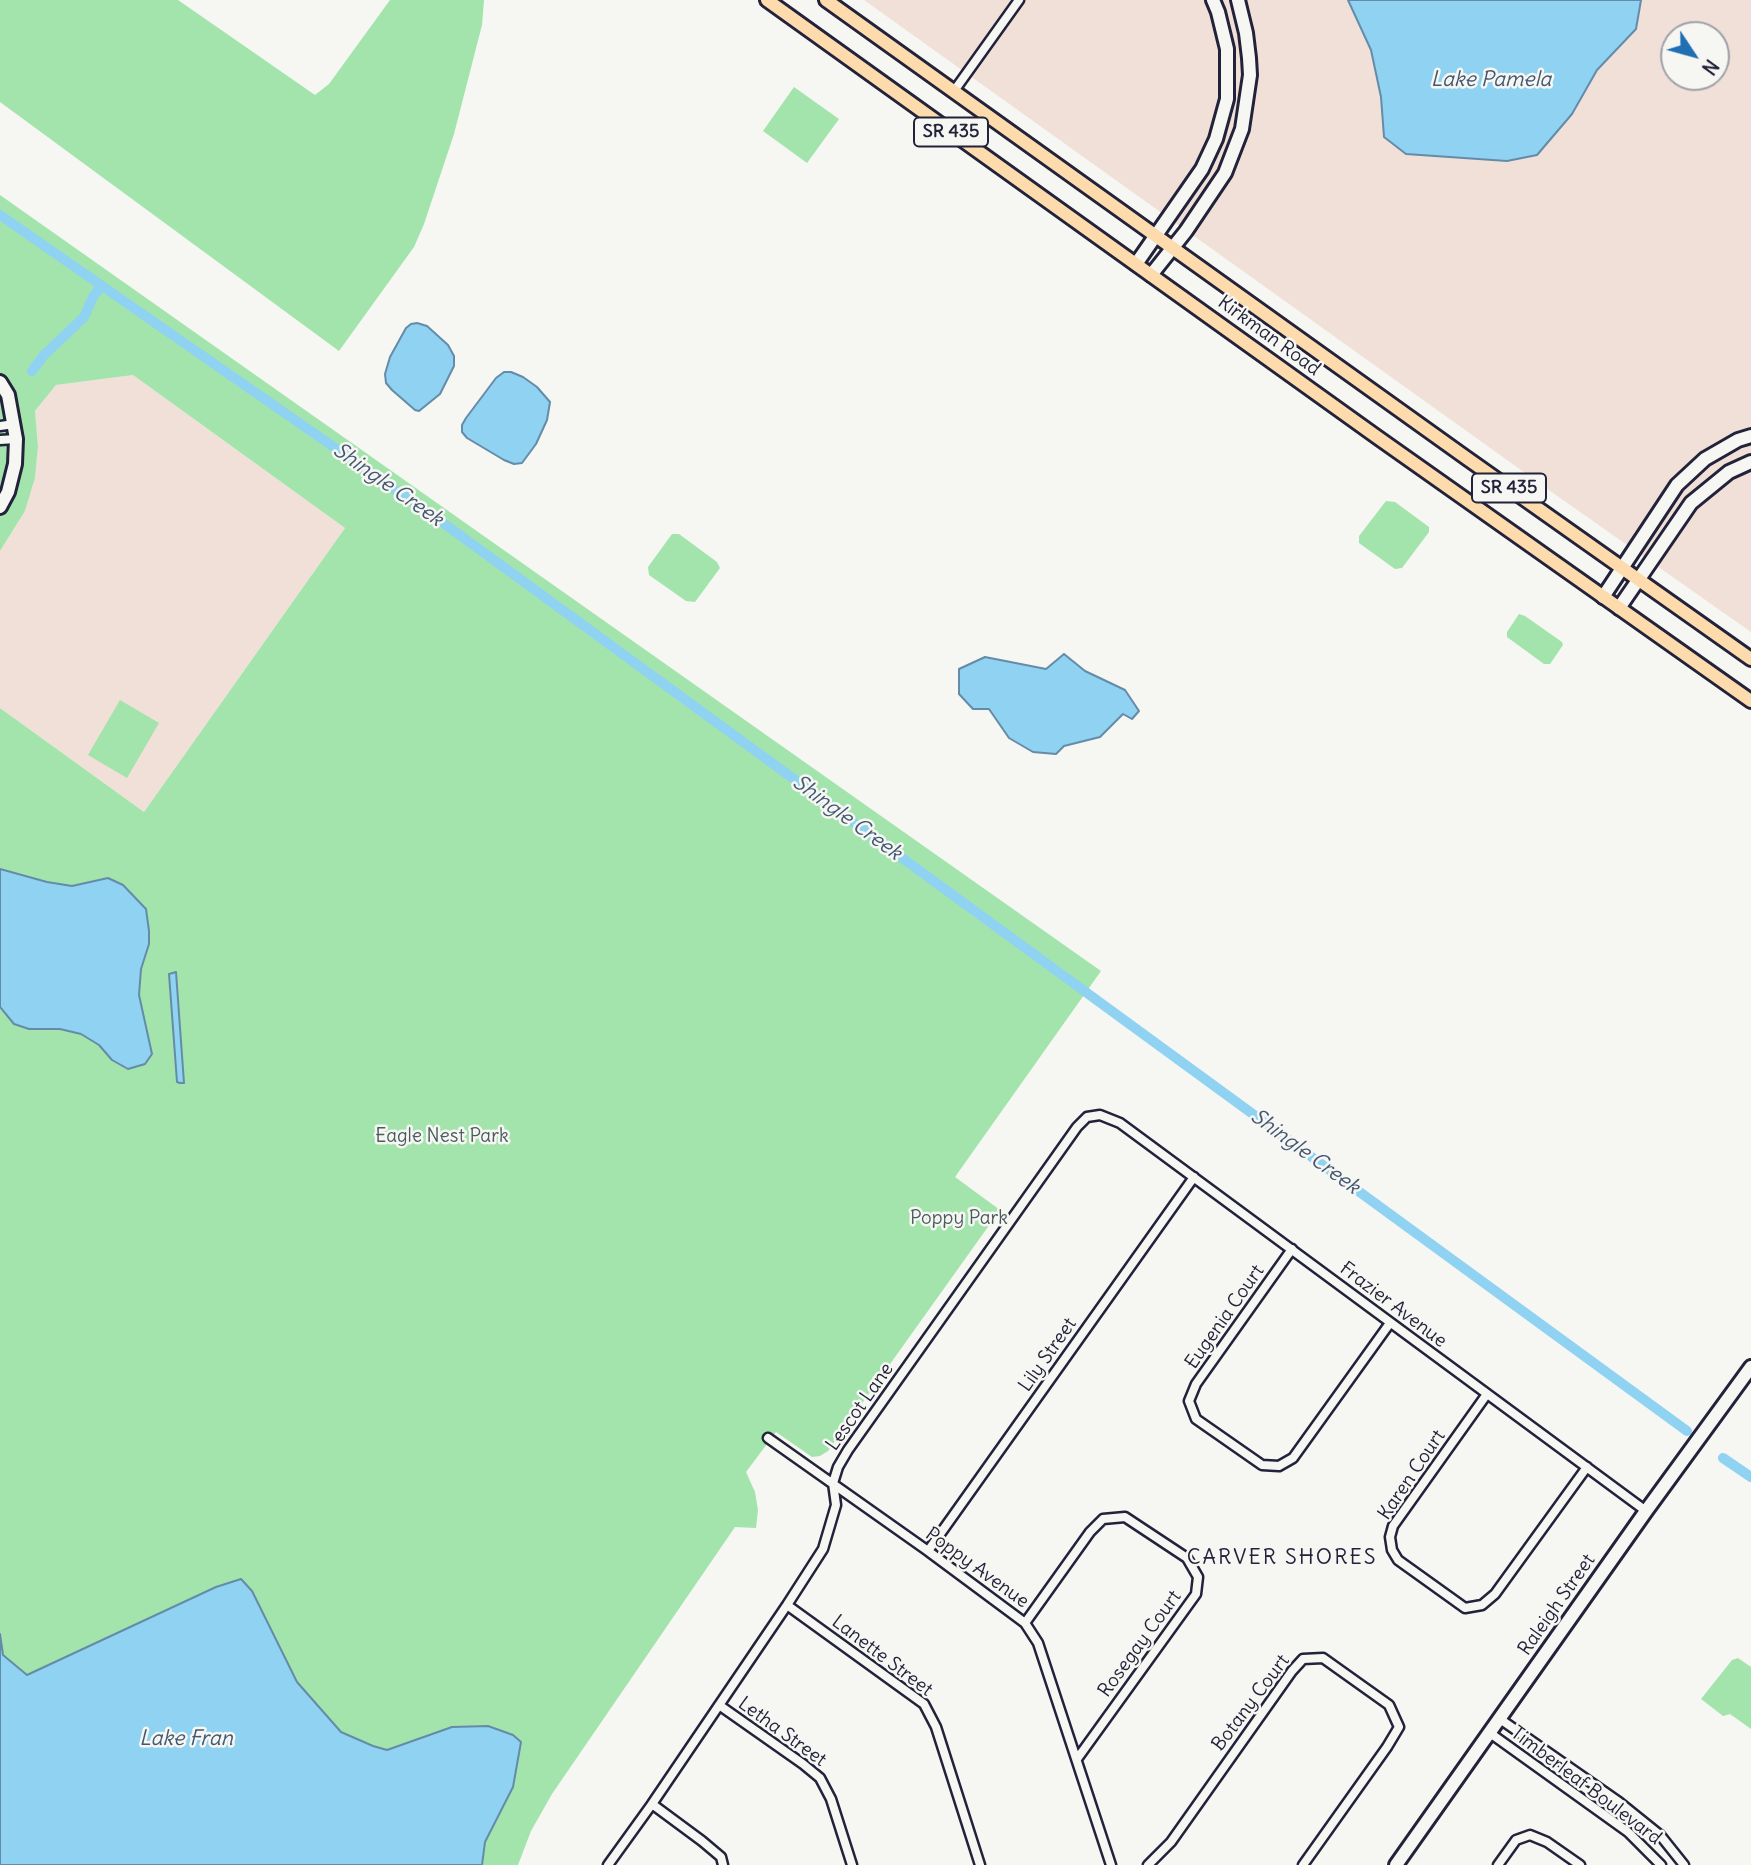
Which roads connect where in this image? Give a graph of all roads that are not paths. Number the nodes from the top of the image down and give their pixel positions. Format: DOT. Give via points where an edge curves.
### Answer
graph roads {
  1 [pos="767,0"];
  2 [pos="826,0"];
  3 [pos="1019,0"];
  4 [pos="1213,0"];
  5 [pos="1238,0"];
  6 [pos="954,91"];
  7 [pos="1156,236"];
  8 [pos="1173,248"];
  9 [pos="1136,264"];
  10 [pos="1151,275"];
  11 [pos="0,382"];
  12 [pos="14,424"];
  13 [pos="0,426"];
  14 [pos="1751,436"];
  15 [pos="16,439"];
  16 [pos="0,440"];
  17 [pos="1751,462"];
  18 [pos="0,507"];
  19 [pos="1622,569"];
  20 [pos="1639,580"];
  21 [pos="1603,597"];
  22 [pos="1619,608"];
  23 [pos="1751,659"];
  24 [pos="1751,701"];
  25 [pos="1120,1123"];
  26 [pos="1194,1177"];
  27 [pos="1292,1250"];
  28 [pos="1390,1323"];
  29 [pos="1751,1367"];
  30 [pos="1488,1394"];
  31 [pos="768,1438"];
  32 [pos="1587,1467"];
  33 [pos="833,1483"];
  34 [pos="1646,1511"];
  35 [pos="928,1551"];
  36 [pos="788,1605"];
  37 [pos="1025,1623"];
  38 [pos="719,1705"];
  39 [pos="1500,1719"];
  40 [pos="1490,1733"];
  41 [pos="1077,1759"];
  42 [pos="652,1804"];
  43 [pos="608,1865"];
  44 [pos="723,1865"];
  45 [pos="852,1865"];
  46 [pos="980,1865"];
  47 [pos="1111,1865"];
  48 [pos="1148,1865"];
  49 [pos="1303,1865"];
  50 [pos="1396,1865"];
  51 [pos="1498,1865"];
  52 [pos="1580,1865"];
  53 [pos="1661,1865"];
  54 [pos="1684,1865"];
  1 -- 9 [label="main road, Kirkman Road / SR 435"];
  2 -- 6 [label="main road, Kirkman Road / SR 435"];
  3 -- 6 [label="street"];
  4 -- 7 [label="street" via="1227,49 1227,99 1202,169"];
  5 -- 8 [label="street" via="1250,75 1242,129 1225,173"];
  6 -- 7 [label="main road, Kirkman Road / SR 435"];
  7 -- 8 [label="main road, Kirkman Road / SR 435"];
  7 -- 9 [label="street"];
  8 -- 10 [label="street"];
  8 -- 19 [label="main road, Kirkman Road / SR 435"];
  9 -- 10 [label="main road, Kirkman Road / SR 435"];
  10 -- 21 [label="main road, Kirkman Road / SR 435"];
  11 -- 12 [label="street"];
  12 -- 13 [label="street"];
  12 -- 15 [label="street"];
  14 -- 19 [label="street" via="1705,459 1677,485"];
  15 -- 16 [label="street"];
  15 -- 18 [label="street" via="15,464"];
  17 -- 20 [label="street" via="1729,472 1691,503"];
  19 -- 20 [label="main road, Kirkman Road / SR 435"];
  19 -- 21 [label="street"];
  20 -- 22 [label="street"];
  20 -- 23 [label="main road, Kirkman Road / SR 435"];
  21 -- 22 [label="main road, Kirkman Road / SR 435"];
  22 -- 24 [label="main road, Kirkman Road / SR 435"];
  25 -- 26 [label="street, Frazier Avenue"];
  25 -- 33 [label="street, Lescot Lane" via="1100,1115 1087,1117 1077,1127 848,1450"];
  26 -- 27 [label="street, Frazier Avenue"];
  26 -- 35 [label="street, Lily Street"];
  27 -- 28 [label="street, Frazier Avenue"];
  27 -- 28 [label="street, Eugenia Court" via="1196,1384 1189,1401 1196,1419 1262,1465 1279,1466 1293,1458"];
  28 -- 30 [label="street, Frazier Avenue"];
  29 -- 34 [label="street, Raleigh Street"];
  30 -- 32 [label="street, Frazier Avenue"];
  30 -- 32 [label="street, Karen Court" via="1393,1526 1390,1537 1398,1560 1465,1608 1482,1605 1496,1594"];
  31 -- 33 [label="street, Poppy Avenue"];
  32 -- 34 [label="street, Frazier Avenue"];
  33 -- 35 [label="street, Poppy Avenue"];
  33 -- 36 [label="street, Lescot Lane" via="836,1505 823,1549"];
  34 -- 39 [label="street, Raleigh Street"];
  35 -- 37 [label="street, Poppy Avenue"];
  36 -- 38 [label="street, Lescot Lane"];
  36 -- 46 [label="street, Lanette Street" via="924,1704 936,1727"];
  37 -- 41 [label="street, Poppy Avenue" via="1038,1643"];
  37 -- 41 [label="street, Rosegay Court" via="1103,1519 1125,1517 1187,1559 1198,1577 1196,1594"];
  38 -- 42 [label="street, Lescot Lane"];
  38 -- 45 [label="street, Letha Street" via="820,1779 831,1798"];
  39 -- 40 [label="street, Raleigh Street"];
  39 -- 54 [label="street, Timberleaf Boulevard" via="1619,1802 1660,1835"];
  40 -- 50 [label="street, Raleigh Street"];
  40 -- 53 [label="street, Timberleaf Boulevard" via="1628,1832"];
  41 -- 47 [label="street, Poppy Avenue"];
  42 -- 43 [label="street, Lescot Lane"];
  42 -- 44 [label="street" via="721,1857"];
  48 -- 49 [label="street, Botany Court" via="1171,1842 1292,1671 1303,1659 1323,1658 1389,1705 1399,1727"];
  51 -- 52 [label="street" via="1516,1840 1530,1835"];
}
